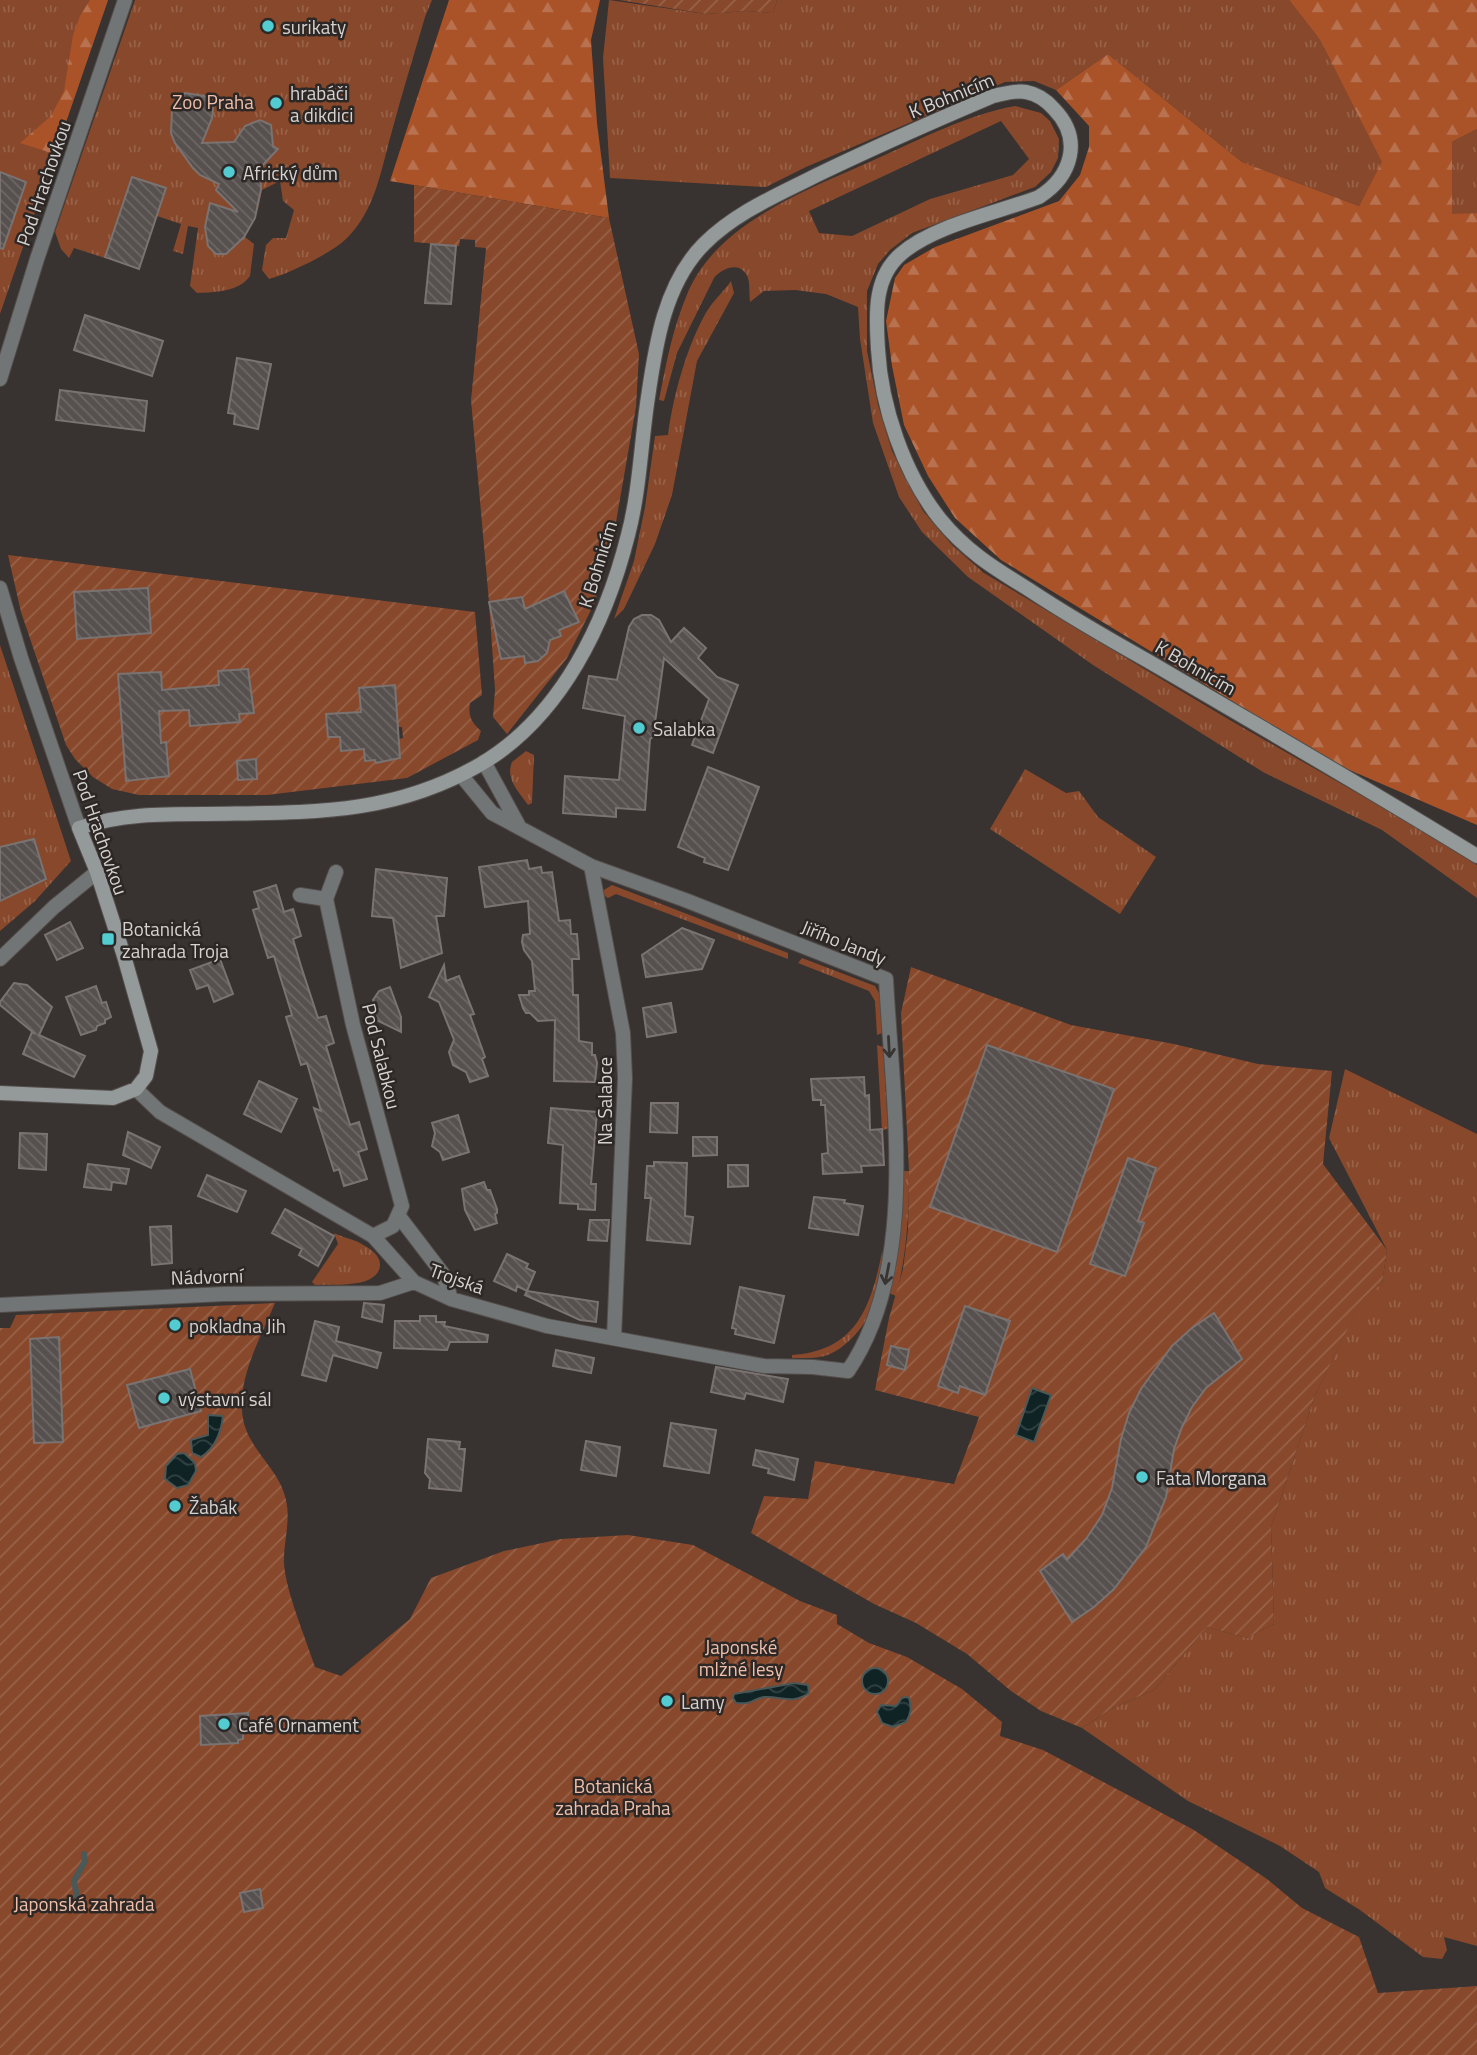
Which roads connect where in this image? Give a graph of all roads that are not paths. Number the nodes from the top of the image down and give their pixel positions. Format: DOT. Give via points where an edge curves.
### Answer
graph roads {
  1 [pos="125,0"];
  2 [pos="0,379"];
  3 [pos="0,588"];
  4 [pos="484,762"];
  5 [pos="461,775"];
  6 [pos="79,828"];
  7 [pos="521,830"];
  8 [pos="1477,856"];
  9 [pos="591,866"];
  10 [pos="97,872"];
  11 [pos="336,872"];
  12 [pos="300,895"];
  13 [pos="326,900"];
  14 [pos="0,959"];
  15 [pos="136,1089"];
  16 [pos="0,1093"];
  17 [pos="398,1214"];
  18 [pos="373,1236"];
  19 [pos="414,1282"];
  20 [pos="451,1299"];
  21 [pos="0,1305"];
  22 [pos="614,1338"];
  23 [pos="864,1348"];
  1 -- 2 [label="street, Pod Hrachovkou"];
  3 -- 6 [label="street, Pod Hrachovkou"];
  4 -- 5 [label="street, K Bohnicím"];
  4 -- 7 [label="street"];
  4 -- 8 [label="street, K Bohnicím" via="541,714 584,652 606,609 629,533 662,321 682,274 703,246 732,220 861,154 993,96 1025,92 1050,104 1069,131 1070,158 1054,188 925,236 885,271 876,307 878,361 888,412 915,482 940,519 974,555"];
  5 -- 6 [label="street, K Bohnicím" via="374,806 322,812 146,815"];
  5 -- 7 [label="street, Jiřího Jandy" via="492,813"];
  6 -- 10 [label="street, Pod Hrachovkou"];
  7 -- 9 [label="street, Jiřího Jandy"];
  9 -- 22 [label="street, Na Salabce" via="623,1033"];
  9 -- 23 [label="street, Jiřího Jandy, one-way" via="886,979 897,1180 889,1267"];
  10 -- 14 [label="street"];
  10 -- 15 [label="street, Pod Hrachovkou" via="151,1051 146,1076"];
  11 -- 13 [label="street"];
  12 -- 13 [label="street"];
  13 -- 17 [label="street, Pod Salabkou" via="353,1024 402,1206"];
  15 -- 16 [label="street" via="113,1098"];
  15 -- 18 [label="street, Trojská" via="160,1112"];
  17 -- 18 [label="street" via="393,1226"];
  17 -- 20 [label="street" via="443,1274"];
  18 -- 19 [label="street, Trojská"];
  19 -- 20 [label="street, Trojská"];
  19 -- 21 [label="street, Nádvorní" via="380,1293 224,1294"];
  20 -- 22 [label="street, Trojská" via="547,1326"];
  22 -- 23 [label="street, Trojská" via="764,1366 848,1371"];
}
